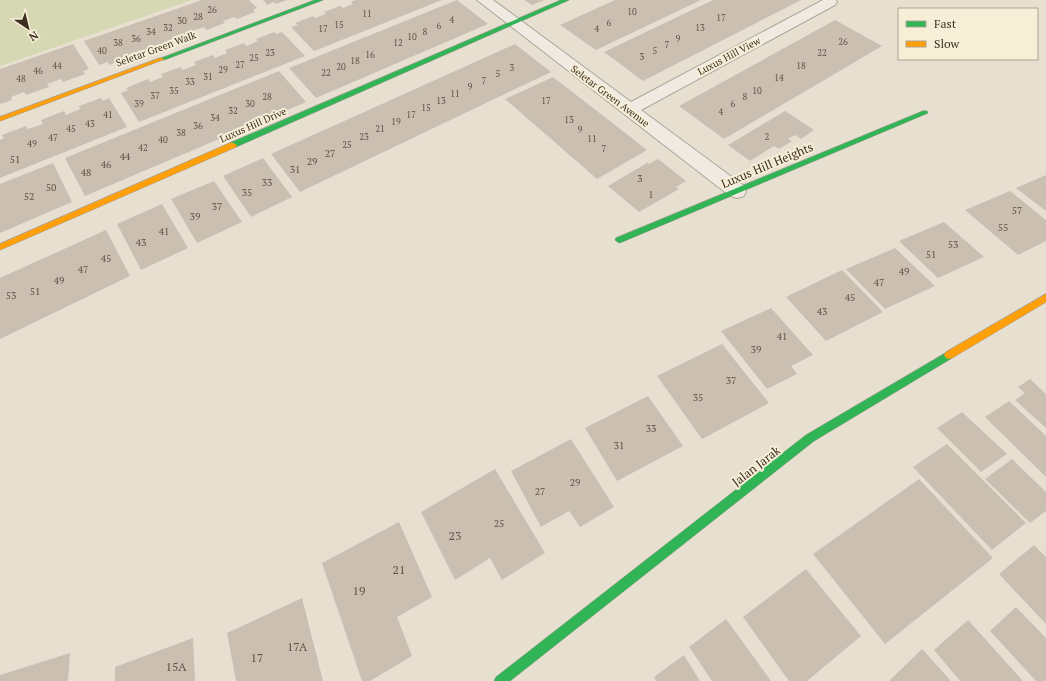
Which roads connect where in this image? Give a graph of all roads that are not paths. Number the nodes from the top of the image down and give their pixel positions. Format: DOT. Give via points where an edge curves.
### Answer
graph roads {
  1 [pos="320,0"];
  2 [pos="484,0"];
  3 [pos="566,0"];
  4 [pos="830,2"];
  5 [pos="514,23"];
  6 [pos="629,110"];
  7 [pos="925,112"];
  8 [pos="0,119"];
  9 [pos="737,191"];
  10 [pos="619,240"];
  11 [pos="0,247"];
  12 [pos="1046,298"];
  13 [pos="500,681"];
  1 -- 8 [label="street, Seletar Green Walk"];
  2 -- 5 [label="street, Seletar Green Avenue"];
  3 -- 5 [label="street, Luxus Hill Drive"];
  4 -- 6 [label="street, Luxus Hill View"];
  5 -- 6 [label="street, Seletar Green Avenue"];
  5 -- 11 [label="street, Luxus Hill Drive"];
  6 -- 9 [label="street, Seletar Green Avenue"];
  7 -- 9 [label="street, Luxus Hill Heights"];
  9 -- 10 [label="street, Luxus Hill Heights"];
  12 -- 13 [label="street, Jalan Jarak" via="810,438"];
}
